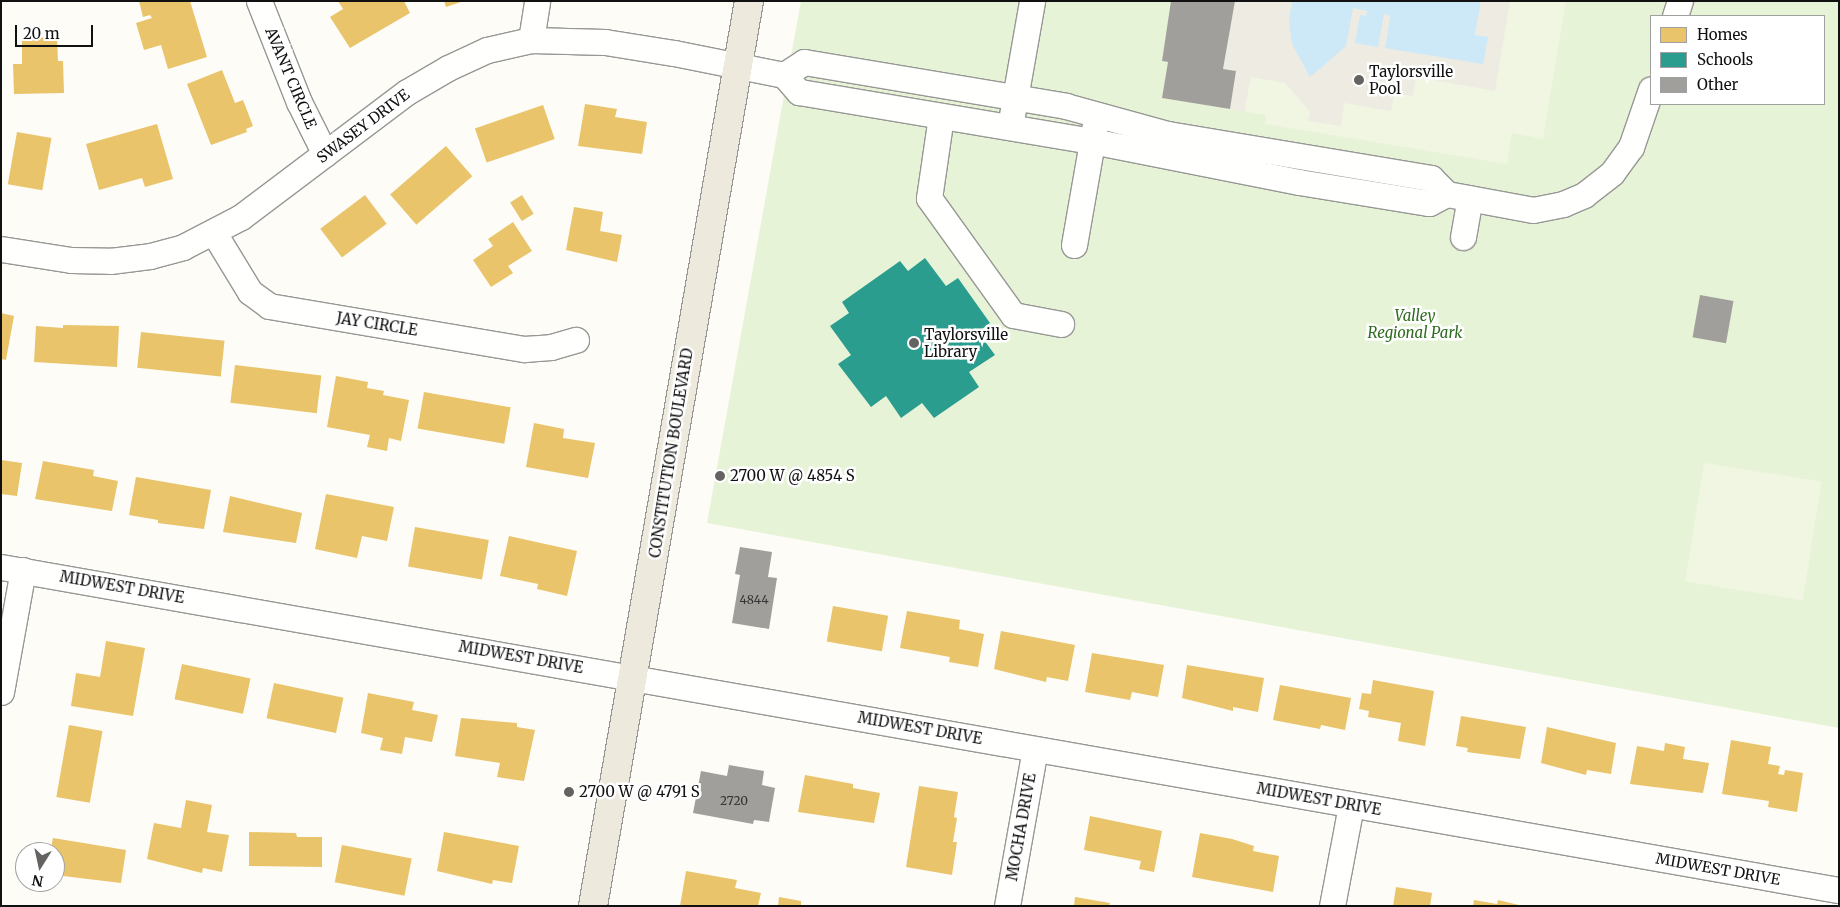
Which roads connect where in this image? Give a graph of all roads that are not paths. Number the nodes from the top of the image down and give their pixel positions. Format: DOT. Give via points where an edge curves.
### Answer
graph roads {
  1 [pos="259,1"];
  2 [pos="537,1"];
  3 [pos="749,1"];
  4 [pos="1032,1"];
  5 [pos="1680,1"];
  6 [pos="1676,15"];
  7 [pos="531,40"];
  8 [pos="738,67"];
  9 [pos="784,75"];
  10 [pos="1650,92"];
  11 [pos="1015,98"];
  12 [pos="1097,113"];
  13 [pos="941,116"];
  14 [pos="1010,127"];
  15 [pos="1092,141"];
  16 [pos="325,154"];
  17 [pos="1459,196"];
  18 [pos="214,233"];
  19 [pos="1463,238"];
  20 [pos="1074,245"];
  21 [pos="1,249"];
  22 [pos="1061,324"];
  23 [pos="576,340"];
  24 [pos="12,569"];
  25 [pos="634,676"];
  26 [pos="1,692"];
  27 [pos="1035,749"];
  28 [pos="1350,805"];
  29 [pos="1839,890"];
  30 [pos="593,906"];
  31 [pos="1007,906"];
  32 [pos="1332,906"];
  1 -- 16 [label="street, AVANT CIRCLE" via="299,102"];
  2 -- 7 [label="street"];
  3 -- 8 [label="main road, CONSTITUTION BOULEVARD"];
  4 -- 11 [label="street"];
  5 -- 6 [label="street"];
  7 -- 8 [label="street, SWASEY DRIVE" via="605,42"];
  7 -- 16 [label="street, SWASEY DRIVE" via="487,50 448,68 407,92"];
  8 -- 9 [label="street, SWASEY DRIVE"];
  8 -- 25 [label="main road, CONSTITUTION BOULEVARD"];
  9 -- 11 [label="street" via="804,62"];
  9 -- 13 [label="street" via="800,92"];
  10 -- 17 [label="street" via="1624,160 1584,194 1563,204 1533,210"];
  11 -- 12 [label="street"];
  11 -- 14 [label="street"];
  12 -- 15 [label="street"];
  12 -- 17 [label="street" via="1168,134 1430,178"];
  13 -- 14 [label="street"];
  13 -- 22 [label="street" via="929,198 1013,315"];
  14 -- 15 [label="street"];
  15 -- 17 [label="street" via="1429,204"];
  15 -- 20 [label="street"];
  16 -- 18 [label="street, SWASEY DRIVE" via="241,217"];
  17 -- 19 [label="street"];
  18 -- 21 [label="street, SWASEY DRIVE" via="183,247 150,256 110,260 70,260"];
  18 -- 23 [label="street, JAY CIRCLE" via="250,292 269,306 524,349 551,347"];
  24 -- 25 [label="street, MIDWEST DRIVE"];
  24 -- 26 [label="street"];
  25 -- 27 [label="street, MIDWEST DRIVE"];
  25 -- 30 [label="main road, CONSTITUTION BOULEVARD"];
  27 -- 28 [label="street, MIDWEST DRIVE"];
  27 -- 31 [label="street, MOCHA DRIVE"];
  28 -- 29 [label="street, MIDWEST DRIVE"];
  28 -- 32 [label="street"];
}
